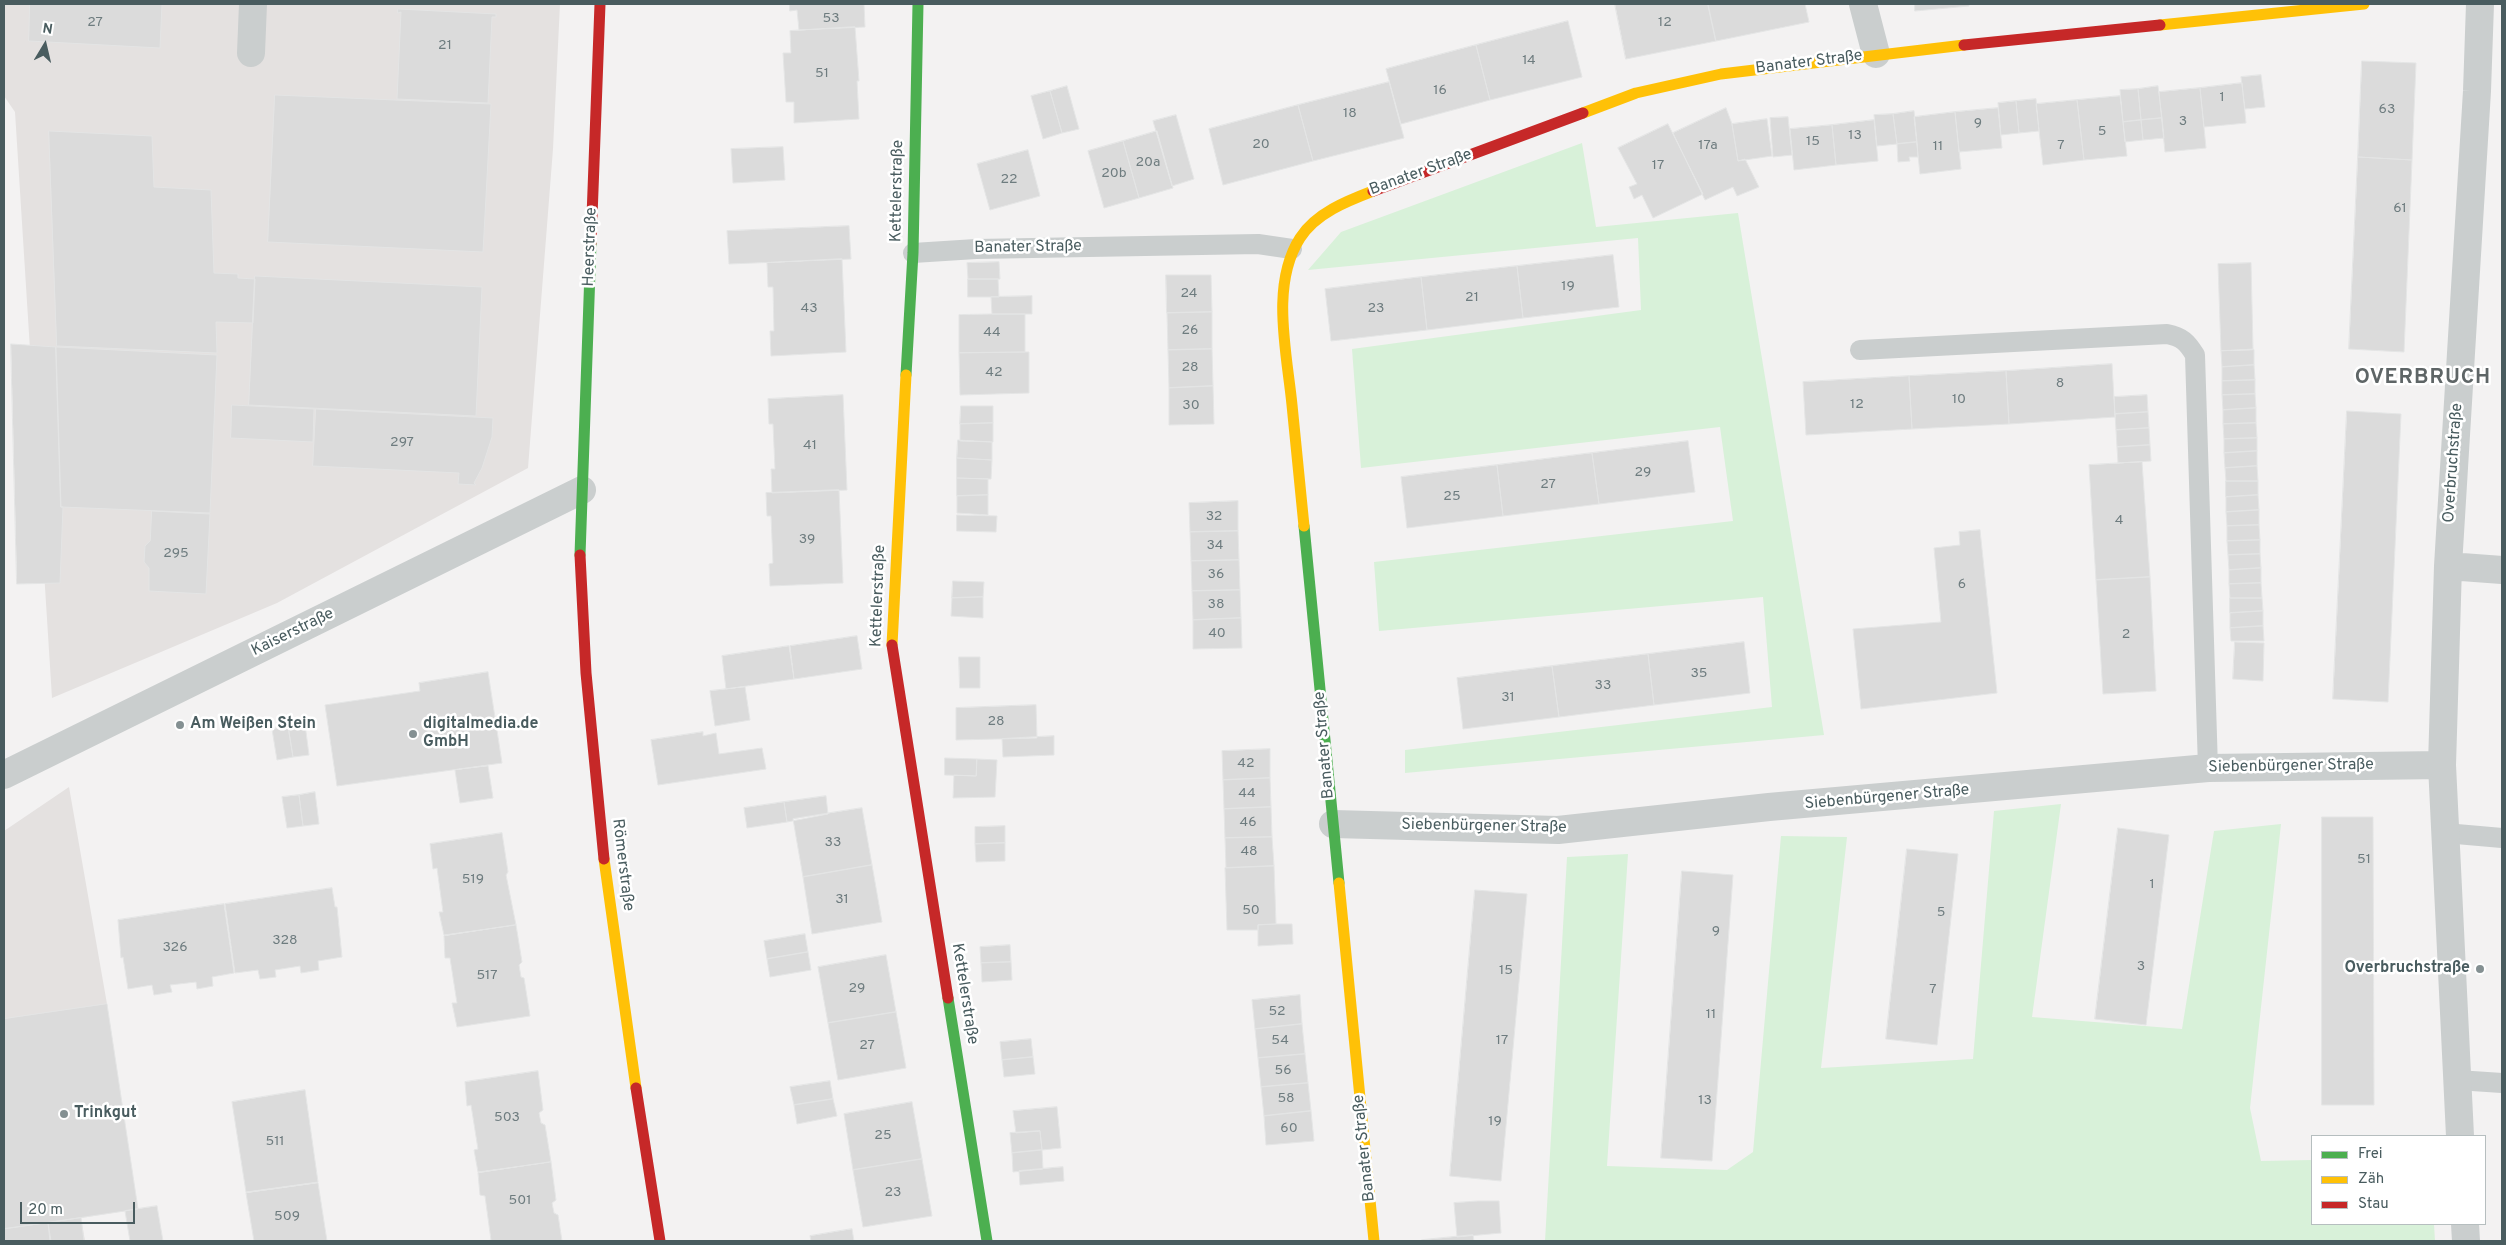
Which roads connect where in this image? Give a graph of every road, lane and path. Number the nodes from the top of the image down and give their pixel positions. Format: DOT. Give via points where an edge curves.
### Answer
graph roads {
  1 [pos="253,4"];
  2 [pos="600,4"];
  3 [pos="918,4"];
  4 [pos="1863,4"];
  5 [pos="2364,4"];
  6 [pos="2480,4"];
  7 [pos="251,53"];
  8 [pos="1876,54"];
  9 [pos="1292,249"];
  10 [pos="913,253"];
  11 [pos="1860,350"];
  12 [pos="582,490"];
  13 [pos="2448,566"];
  14 [pos="2502,570"];
  15 [pos="2442,765"];
  16 [pos="2208,768"];
  17 [pos="4,775"];
  18 [pos="1333,824"];
  19 [pos="2445,833"];
  20 [pos="2502,838"];
  21 [pos="2458,1080"];
  22 [pos="2502,1083"];
  23 [pos="2460,1135"];
  24 [pos="2465,1225"];
  25 [pos="660,1241"];
  26 [pos="987,1241"];
  27 [pos="1374,1241"];
  28 [pos="2466,1241"];
  1 -- 7 [label="street"];
  2 -- 12 [label="street, Heerstraße"];
  3 -- 10 [label="street, Kettelerstraße"];
  4 -- 8 [label="street"];
  5 -- 8 [label="street, Banater Straße"];
  6 -- 13 [label="street, Overbruchstraße"];
  8 -- 9 [label="street, Banater Straße" via="1720,74 1636,93 1344,202 1311,225"];
  9 -- 10 [label="lane, Banater Straße" via="1258,244"];
  9 -- 18 [label="street, Banater Straße" via="1284,286 1284,324"];
  10 -- 26 [label="street, Kettelerstraße" via="891,639"];
  11 -- 16 [label="lane" via="2167,334 2188,343 2195,355"];
  12 -- 17 [label="street, Kaiserstraße"];
  12 -- 25 [label="street, Römerstraße" via="581,586 587,693 627,1031"];
  13 -- 14 [label="street"];
  13 -- 15 [label="street, Overbruchstraße"];
  15 -- 16 [label="street, Siebenbürgener Straße"];
  15 -- 19 [label="street, Overbruchstraße"];
  16 -- 18 [label="street, Siebenbürgener Straße" via="1558,830"];
  18 -- 27 [label="street, Banater Straße"];
  19 -- 20 [label="lane"];
  19 -- 21 [label="street, Overbruchstraße"];
  21 -- 22 [label="lane"];
  21 -- 23 [label="street, Overbruchstraße"];
  24 -- 28 [label="street"];
}
